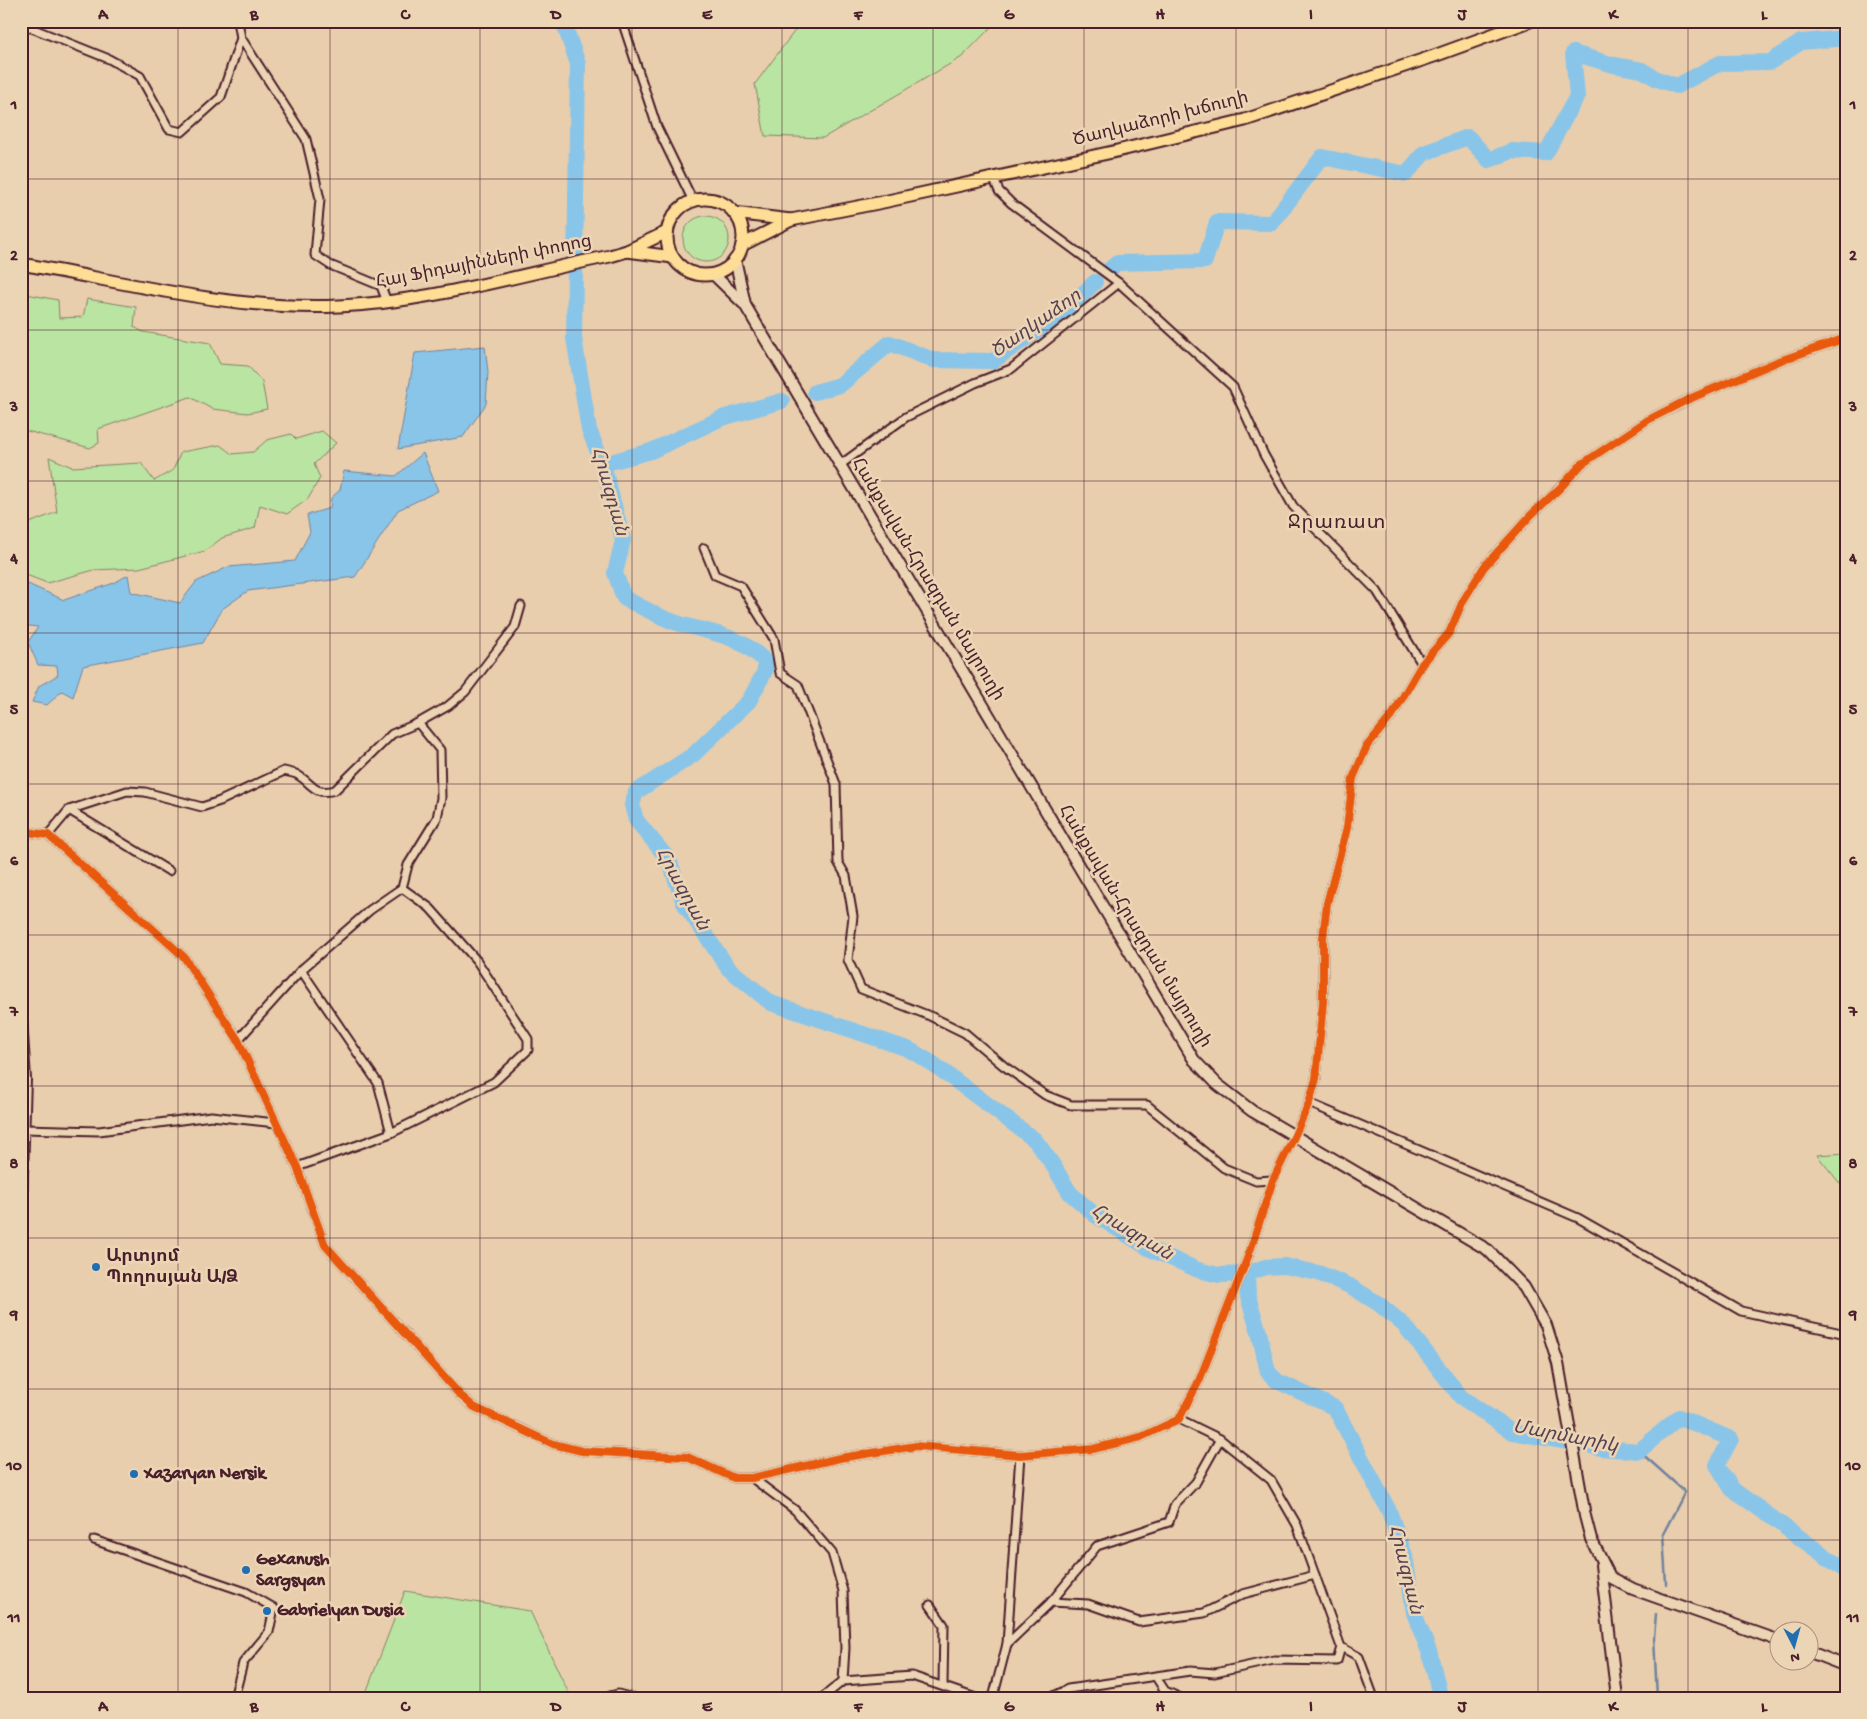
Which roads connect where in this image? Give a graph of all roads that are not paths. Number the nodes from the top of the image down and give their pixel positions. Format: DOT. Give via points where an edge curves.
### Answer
graph roads {
  1 [pos="238,21"];
  2 [pos="622,21"];
  3 [pos="1530,21"];
  4 [pos="21,32"];
  5 [pos="241,38"];
  6 [pos="993,177"];
  7 [pos="694,201"];
  8 [pos="734,213"];
  9 [pos="791,220"];
  10 [pos="667,232"];
  11 [pos="742,245"];
  12 [pos="627,251"];
  13 [pos="673,257"];
  14 [pos="735,259"];
  15 [pos="21,264"];
  16 [pos="712,274"];
  17 [pos="1119,283"];
  18 [pos="387,302"];
  19 [pos="745,305"];
  20 [pos="1846,338"];
  21 [pos="840,465"];
  22 [pos="704,548"];
  23 [pos="521,606"];
  24 [pos="1422,664"];
  25 [pos="418,723"];
  26 [pos="69,810"];
  27 [pos="21,831"];
  28 [pos="48,835"];
  29 [pos="169,871"];
  30 [pos="402,888"];
  31 [pos="301,970"];
  32 [pos="21,1020"];
  33 [pos="238,1040"];
  34 [pos="1308,1103"];
  35 [pos="276,1123"];
  36 [pos="24,1129"];
  37 [pos="391,1133"];
  38 [pos="1294,1137"];
  39 [pos="297,1167"];
  40 [pos="1273,1180"];
  41 [pos="21,1204"];
  42 [pos="1846,1334"];
  43 [pos="1179,1419"];
  44 [pos="1220,1439"];
  45 [pos="1020,1455"];
  46 [pos="752,1478"];
  47 [pos="94,1540"];
  48 [pos="1600,1557"];
  49 [pos="1315,1575"];
  50 [pos="1051,1602"];
  51 [pos="930,1605"];
  52 [pos="1770,1637"];
  53 [pos="1007,1644"];
  54 [pos="1341,1647"];
  55 [pos="1820,1656"];
  56 [pos="1846,1666"];
  57 [pos="1156,1677"];
  58 [pos="843,1681"];
  59 [pos="943,1686"];
  60 [pos="234,1698"];
  61 [pos="602,1698"];
  62 [pos="633,1698"];
  63 [pos="822,1698"];
  64 [pos="976,1698"];
  65 [pos="995,1698"];
  66 [pos="1050,1698"];
  67 [pos="1181,1698"];
  68 [pos="1374,1698"];
  69 [pos="1617,1698"];
  1 -- 5 [label="street"];
  2 -- 7 [label="street" via="657,127"];
  3 -- 6 [label="main road, Ծաղկաձորի խճուղի" via="1244,120"];
  4 -- 5 [label="street" via="29,27 110,59 140,76 170,128 182,132 221,97"];
  5 -- 18 [label="street" via="306,139 320,199 315,254 330,265 381,286"];
  6 -- 9 [label="main road, Ծաղկաձորի խճուղի"];
  6 -- 17 [label="street" via="999,191 1011,203"];
  7 -- 8 [label="main road" via="716,200"];
  7 -- 10 [label="main road" via="673,216"];
  8 -- 9 [label="main road, Ծաղկաձորի խճուղի"];
  8 -- 11 [label="main road" via="743,233"];
  9 -- 11 [label="main road, Ծաղկաձորի խճուղի"];
  10 -- 12 [label="main road, Հայ Ֆիդայինների փողոց"];
  10 -- 13 [label="main road"];
  11 -- 14 [label="main road"];
  12 -- 13 [label="main road, Հայ Ֆիդայինների փողոց"];
  12 -- 18 [label="main road, Հայ Ֆիդայինների փողոց" via="452,291"];
  13 -- 16 [label="main road" via="687,270"];
  14 -- 16 [label="main road" via="729,266"];
  14 -- 19 [label="main road, Հանքավան-Հրազդան մայրուղի"];
  15 -- 18 [label="main road, Հայ Ֆիդայինների փողոց" via="211,299 297,306"];
  16 -- 19 [label="main road, Հանքավան-Հրազդան մայրուղի"];
  17 -- 21 [label="street" via="1011,369 906,417"];
  17 -- 24 [label="street" via="1233,387 1264,455 1293,506 1377,591"];
  19 -- 21 [label="main road, Հանքավան-Հրազդան մայրուղի"];
  20 -- 24 [label="street" via="1779,361 1689,399 1648,420 1582,464 1484,567 1463,601 1449,633"];
  21 -- 38 [label="main road, Հանքավան-Հրազդան մայրուղի" via="1194,1060 1217,1084 1252,1111"];
  22 -- 40 [label="street" via="715,574 741,586 774,639 780,673 798,685 836,784 838,862 846,876 853,916 848,960 861,989 965,1033 1044,1095 1071,1105 1148,1105 1224,1168 1256,1181"];
  23 -- 25 [label="street" via="515,627 465,692"];
  24 -- 34 [label="street" via="1393,714 1367,746 1353,778 1347,828 1327,903 1321,1036 1316,1079"];
  25 -- 26 [label="street" via="392,734 335,790 324,793 296,774 284,771 202,807 145,792 127,791"];
  25 -- 30 [label="street" via="440,750 441,798 437,818 408,865"];
  26 -- 28 [label="street"];
  26 -- 29 [label="street"];
  27 -- 28 [label="street"];
  28 -- 33 [label="street" via="184,958"];
  30 -- 31 [label="street" via="370,910"];
  30 -- 37 [label="street" via="430,908 477,961 528,1040 528,1050 494,1082"];
  31 -- 33 [label="street"];
  31 -- 37 [label="street" via="378,1083"];
  32 -- 36 [label="main road"];
  33 -- 35 [label="street"];
  34 -- 38 [label="street"];
  34 -- 42 [label="street" via="1578,1218 1742,1311"];
  35 -- 36 [label="street" via="211,1116 99,1131"];
  35 -- 39 [label="street"];
  36 -- 41 [label="main road"];
  37 -- 39 [label="street"];
  38 -- 40 [label="street"];
  38 -- 48 [label="main road, Հանքավան-Հրազդան մայրուղի" via="1488,1250 1524,1287 1546,1325 1558,1363 1581,1493 1591,1539"];
  39 -- 46 [label="street" via="324,1245 474,1407 553,1444 582,1451 688,1457 734,1478"];
  40 -- 43 [label="street" via="1249,1254 1199,1381"];
  43 -- 44 [label="street"];
  43 -- 45 [label="street" via="1141,1438 1093,1449"];
  44 -- 49 [label="street" via="1271,1480 1297,1525"];
  44 -- 50 [label="street" via="1196,1482 1175,1504 1169,1522 1097,1546"];
  45 -- 46 [label="street" via="916,1446 840,1458"];
  45 -- 53 [label="street"];
  46 -- 58 [label="street" via="795,1510 832,1553 843,1590 846,1648"];
  47 -- 60 [label="street" via="246,1592 274,1608 269,1632 244,1663"];
  48 -- 52 [label="main road, Հանքավան-Հրազդան մայրուղի" via="1610,1577 1633,1589"];
  48 -- 69 [label="main road"];
  49 -- 50 [label="street" via="1243,1594 1204,1613 1139,1622 1088,1604"];
  49 -- 54 [label="street"];
  50 -- 53 [label="street"];
  51 -- 59 [label="street" via="944,1625"];
  53 -- 65 [label="street"];
  54 -- 57 [label="street" via="1337,1661 1274,1660 1214,1673 1190,1671"];
  54 -- 68 [label="street" via="1359,1656"];
  55 -- 56 [label="main road"];
  57 -- 66 [label="street" via="1068,1689"];
  57 -- 67 [label="street" via="1165,1691"];
  58 -- 59 [label="street" via="912,1676"];
  58 -- 63 [label="street"];
  59 -- 64 [label="street"];
  61 -- 62 [label="street" via="618,1694"];
}
